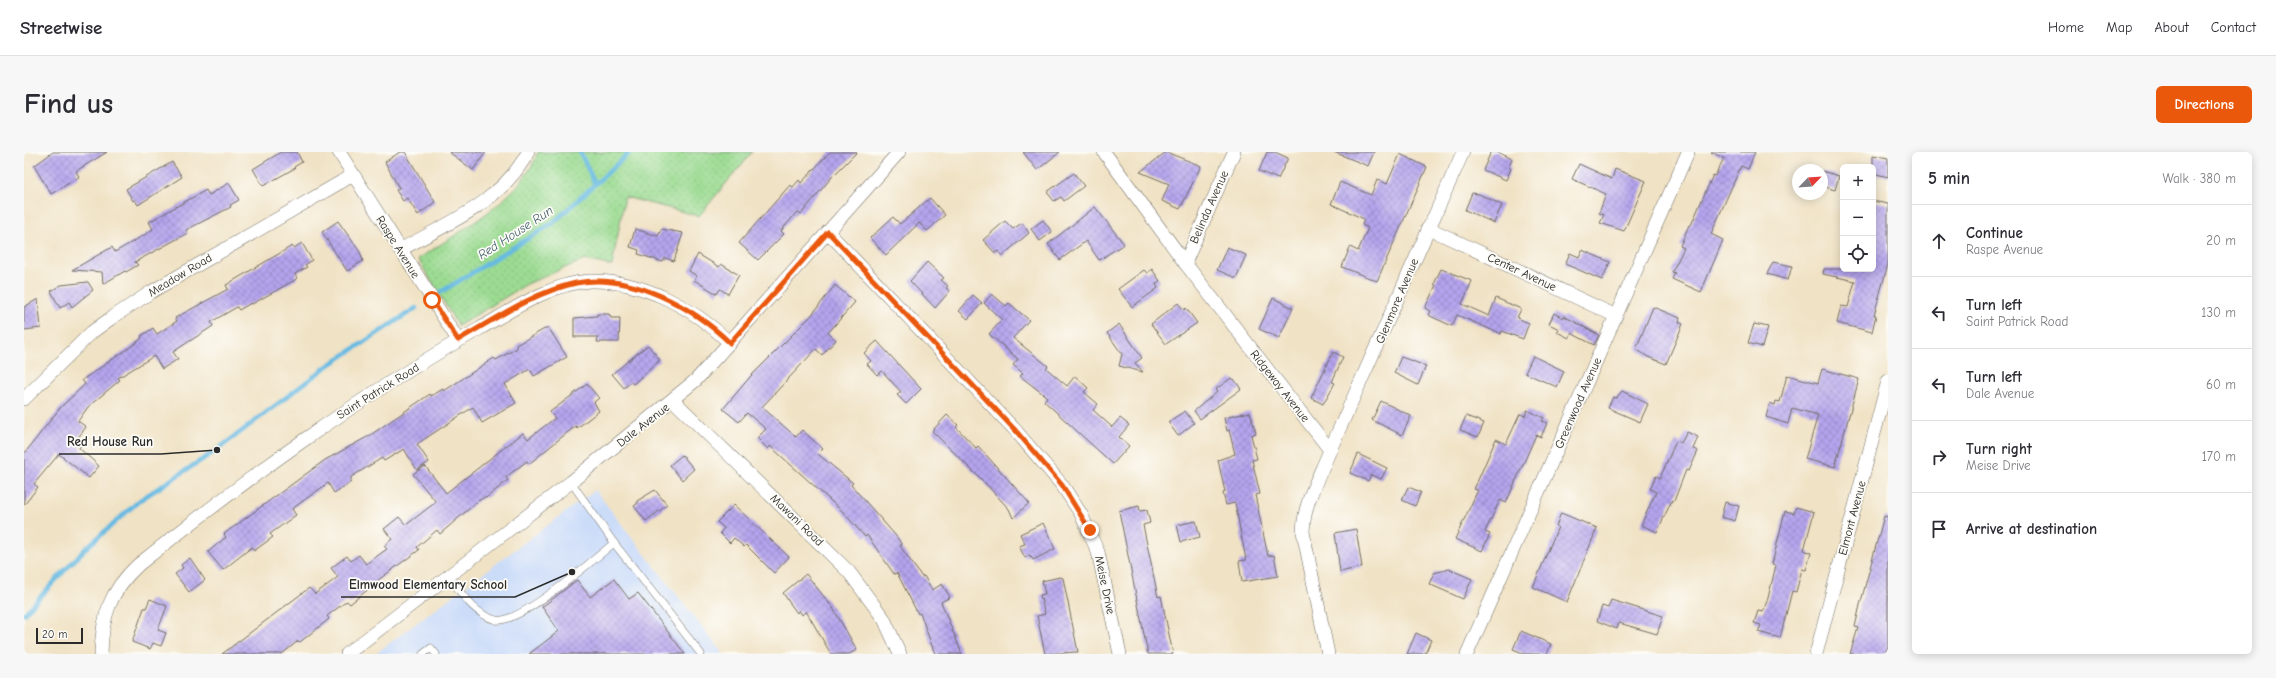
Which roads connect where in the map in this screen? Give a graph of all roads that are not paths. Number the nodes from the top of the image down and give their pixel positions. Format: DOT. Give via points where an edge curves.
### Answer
graph roads {
  1 [pos="339,152"];
  2 [pos="528,152"];
  3 [pos="899,152"];
  4 [pos="1104,152"];
  5 [pos="1234,152"];
  6 [pos="1463,152"];
  7 [pos="1688,152"];
  8 [pos="353,174"];
  9 [pos="1428,228"];
  10 [pos="828,232"];
  11 [pos="400,250"];
  12 [pos="1184,263"];
  13 [pos="1616,316"];
  14 [pos="458,340"];
  15 [pos="730,343"];
  16 [pos="1888,381"];
  17 [pos="25,396"];
  18 [pos="674,401"];
  19 [pos="1330,450"];
  20 [pos="571,482"];
  21 [pos="614,543"];
  22 [pos="449,578"];
  23 [pos="101,654"];
  24 [pos="347,654"];
  25 [pos="423,654"];
  26 [pos="436,654"];
  27 [pos="701,654"];
  28 [pos="900,654"];
  29 [pos="1120,654"];
  30 [pos="1328,654"];
  31 [pos="1467,654"];
  32 [pos="1816,654"];
  1 -- 8 [label="street, Raspe Avenue"];
  2 -- 11 [label="street" via="506,183 478,207"];
  3 -- 10 [label="street, Dale Avenue"];
  4 -- 12 [label="street, Ridgeway Avenue"];
  5 -- 12 [label="street, Belinda Avenue"];
  6 -- 9 [label="street, Glenmore Avenue"];
  7 -- 13 [label="street, Greenwood Avenue"];
  8 -- 11 [label="street, Raspe Avenue"];
  8 -- 17 [label="street, Meadow Road" via="151,292 110,319 92,332"];
  9 -- 13 [label="street, Center Avenue"];
  9 -- 19 [label="street, Glenmore Avenue"];
  10 -- 15 [label="street, Dale Avenue"];
  10 -- 29 [label="street, Meise Drive" via="1016,431 1062,485 1081,514 1098,552"];
  11 -- 14 [label="street, Raspe Avenue"];
  12 -- 19 [label="street, Ridgeway Avenue"];
  13 -- 31 [label="street, Greenwood Avenue"];
  14 -- 15 [label="street, Saint Patrick Road" via="540,295 590,281 655,293 673,301 712,326"];
  14 -- 23 [label="street, Saint Patrick Road" via="278,456 138,565 115,590 106,617"];
  15 -- 18 [label="street, Dale Avenue"];
  16 -- 32 [label="street, Elmont Avenue"];
  18 -- 20 [label="street, Dale Avenue"];
  18 -- 28 [label="street, Mawani Road" via="849,572 884,619"];
  19 -- 30 [label="street" via="1310,494 1303,532"];
  20 -- 21 [label="lane"];
  20 -- 22 [label="street, Dale Avenue"];
  21 -- 22 [label="lane" via="527,611 507,619 497,620 474,608"];
  21 -- 27 [label="lane"];
  22 -- 24 [label="street, Dale Avenue"];
  25 -- 26 [label="lane" via="431,648"];
}
